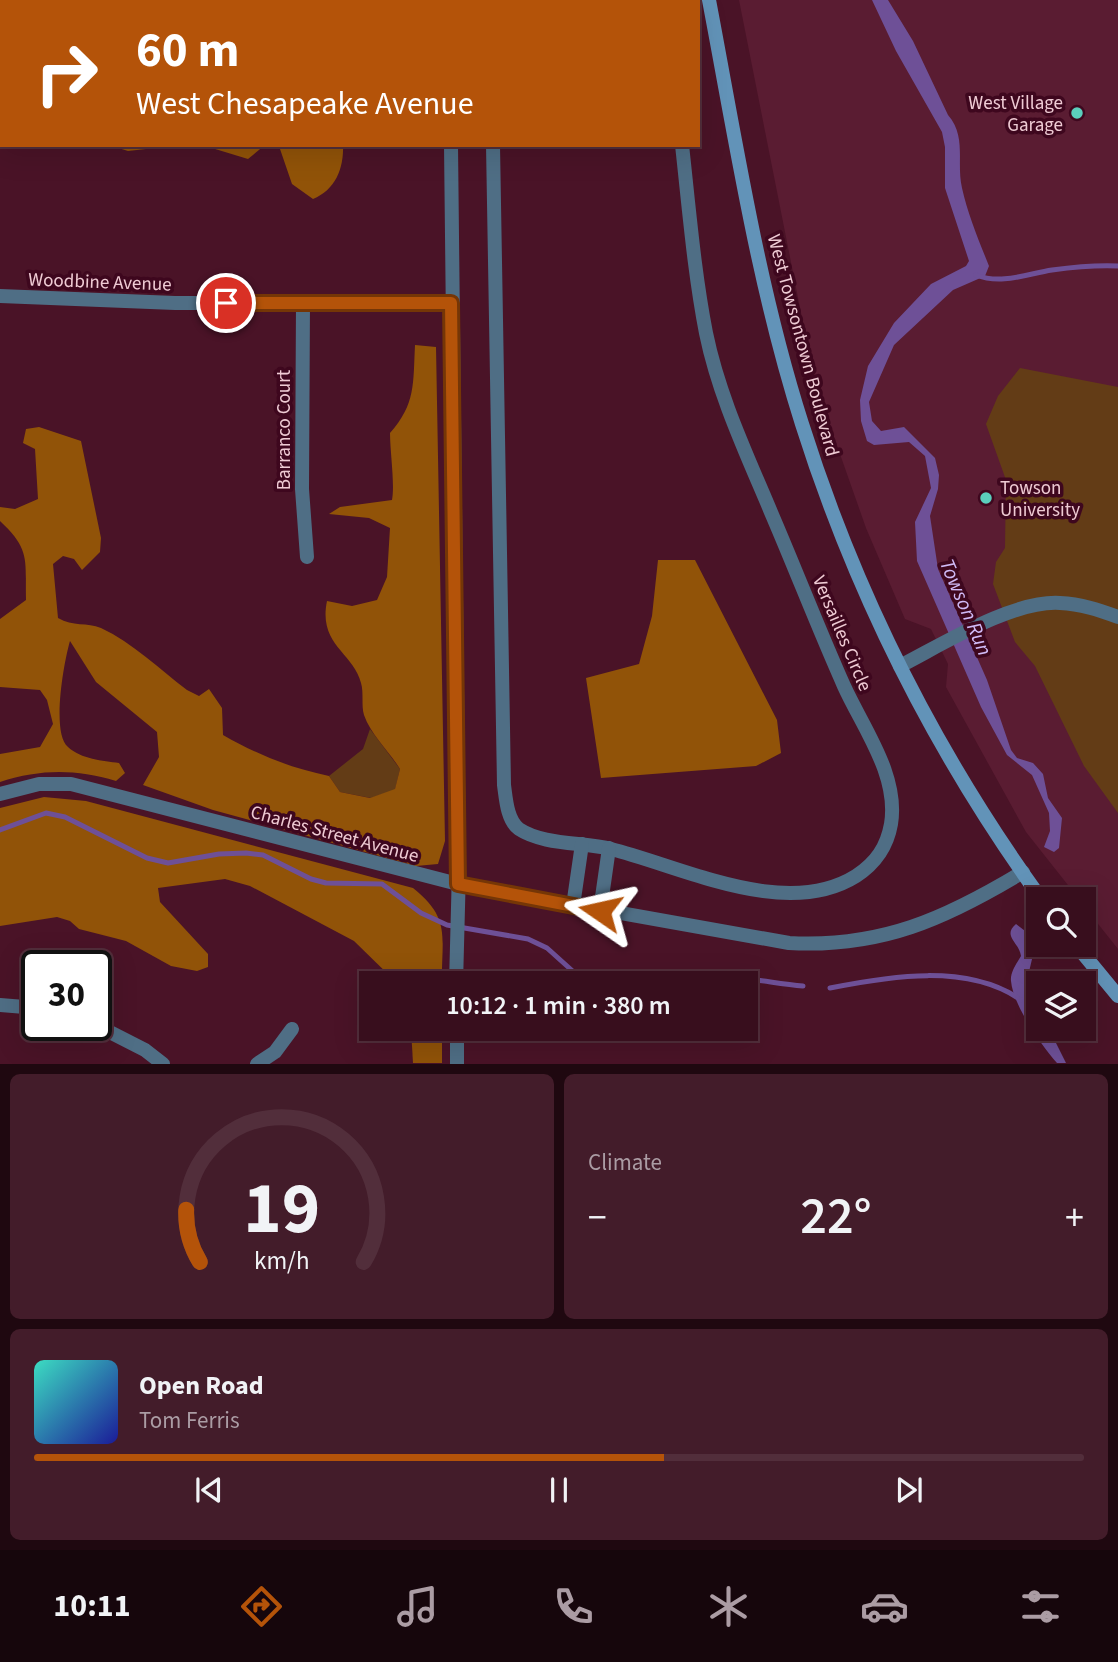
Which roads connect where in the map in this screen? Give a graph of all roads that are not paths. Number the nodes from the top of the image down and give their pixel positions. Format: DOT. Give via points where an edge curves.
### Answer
graph roads {
  1 [pos="709,0"];
  2 [pos="451,147"];
  3 [pos="493,147"];
  4 [pos="682,147"];
  5 [pos="0,296"];
  6 [pos="303,302"];
  7 [pos="451,303"];
  8 [pos="307,557"];
  9 [pos="1118,617"];
  10 [pos="900,666"];
  11 [pos="0,794"];
  12 [pos="582,844"];
  13 [pos="608,848"];
  14 [pos="1023,872"];
  15 [pos="458,884"];
  16 [pos="1033,887"];
  17 [pos="573,906"];
  18 [pos="600,911"];
  19 [pos="1086,957"];
  20 [pos="456,971"];
  21 [pos="1118,996"];
  22 [pos="1,1009"];
  23 [pos="21,1009"];
  24 [pos="292,1029"];
  25 [pos="112,1033"];
  26 [pos="457,1041"];
  27 [pos="163,1063"];
  28 [pos="257,1063"];
  29 [pos="457,1063"];
  1 -- 10 [label="main road, West Towsontown Boulevard" via="759,258 801,423 855,570"];
  2 -- 7 [label="street"];
  3 -- 12 [label="street, Versailles Circle" via="506,804 516,827 531,835"];
  4 -- 13 [label="street, Versailles Circle" via="704,321 718,379 845,688 878,754 890,792 892,821 876,861 844,883 808,893 743,888"];
  5 -- 6 [label="street, Woodbine Avenue" via="175,303"];
  6 -- 7 [label="street, Woodbine Avenue"];
  6 -- 8 [label="street, Barranco Court" via="302,489"];
  7 -- 15 [label="street"];
  9 -- 10 [label="street" via="1090,607 1042,604 991,619"];
  10 -- 14 [label="main road, West Towsontown Boulevard" via="966,786"];
  11 -- 15 [label="street, Charles Street Avenue" via="39,784 89,788"];
  12 -- 13 [label="street, Versailles Circle"];
  12 -- 17 [label="street"];
  13 -- 18 [label="street"];
  14 -- 16 [label="main road, West Towsontown Boulevard"];
  14 -- 18 [label="street, Charles Street Avenue" via="919,926 843,943 758,939"];
  15 -- 17 [label="street, Charles Street Avenue"];
  15 -- 20 [label="street"];
  17 -- 18 [label="street, Charles Street Avenue"];
  19 -- 21 [label="main road"];
  22 -- 23 [label="street"];
  24 -- 28 [label="street" via="275,1052"];
  25 -- 27 [label="street"];
  26 -- 29 [label="street"];
}
